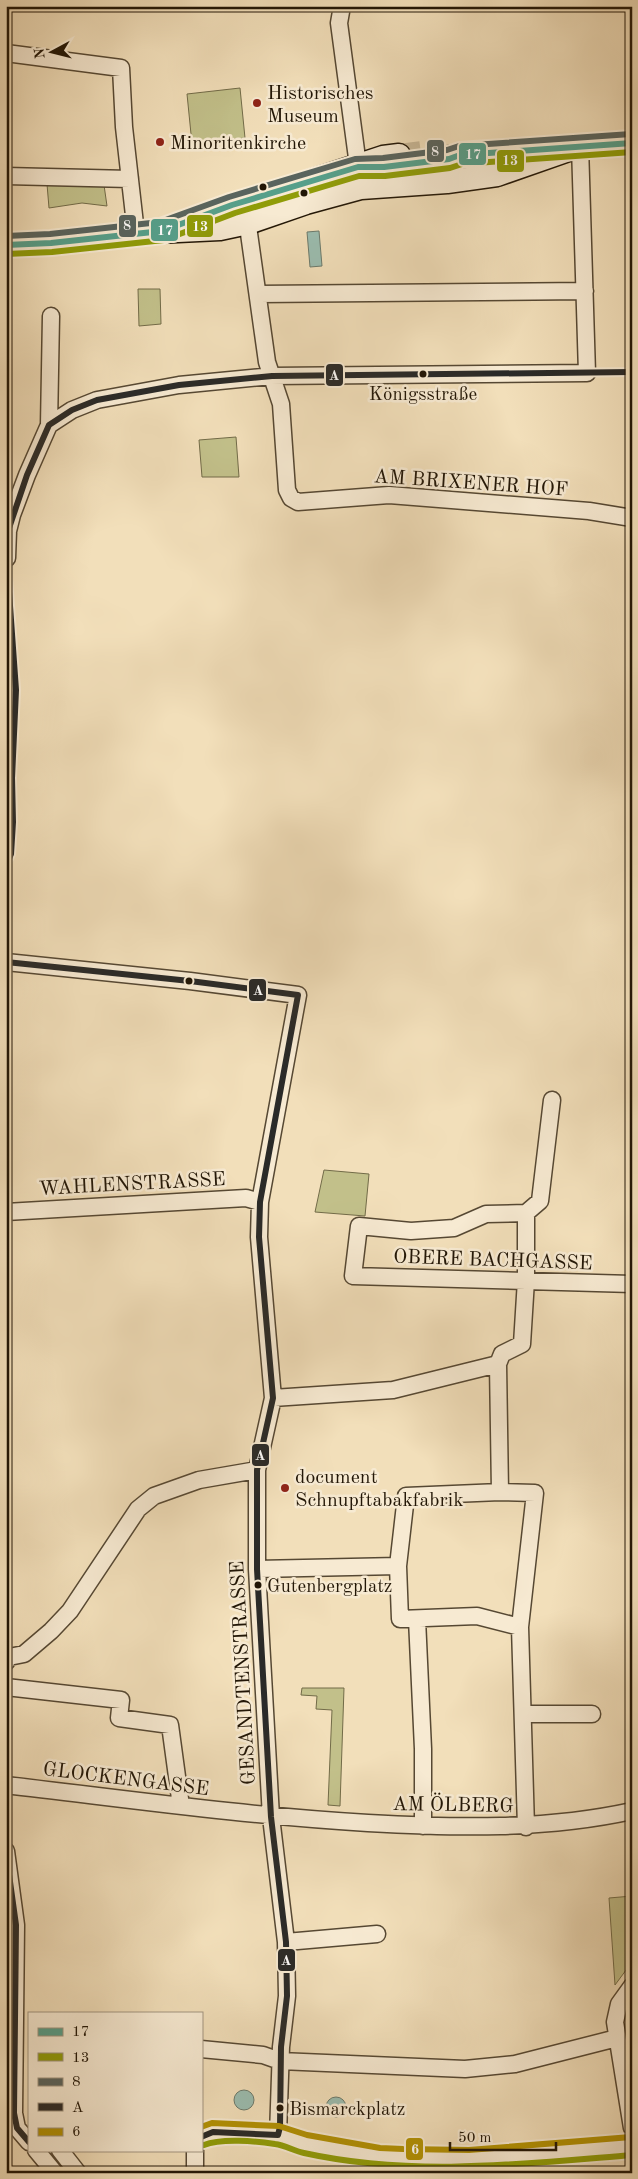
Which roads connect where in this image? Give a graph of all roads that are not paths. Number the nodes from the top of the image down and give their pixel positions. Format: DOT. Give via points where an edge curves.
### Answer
graph roads {
  1 [pos="342,6"];
  2 [pos="6,54"];
  3 [pos="632,143"];
  4 [pos="580,146"];
  5 [pos="443,156"];
  6 [pos="400,160"];
  7 [pos="6,176"];
  8 [pos="359,178"];
  9 [pos="130,179"];
  10 [pos="447,182"];
  11 [pos="246,213"];
  12 [pos="136,233"];
  13 [pos="17,245"];
  14 [pos="585,291"];
  15 [pos="259,294"];
  16 [pos="51,316"];
  17 [pos="272,376"];
  18 [pos="49,425"];
  19 [pos="632,518"];
  20 [pos="7,558"];
  21 [pos="6,962"];
  22 [pos="552,1100"];
  23 [pos="260,1202"];
  24 [pos="6,1212"];
  25 [pos="526,1213"];
  26 [pos="526,1280"];
  27 [pos="632,1284"];
  28 [pos="498,1364"];
  29 [pos="273,1398"];
  30 [pos="257,1470"];
  31 [pos="500,1492"];
  32 [pos="398,1566"];
  33 [pos="257,1569"];
  34 [pos="418,1619"];
  35 [pos="520,1627"];
  36 [pos="8,1659"];
  37 [pos="6,1687"];
  38 [pos="524,1714"];
  39 [pos="592,1714"];
  40 [pos="6,1785"];
  41 [pos="181,1806"];
  42 [pos="632,1811"];
  43 [pos="271,1817"];
  44 [pos="423,1826"];
  45 [pos="526,1827"];
  46 [pos="6,1851"];
  47 [pos="378,1934"];
  48 [pos="286,1942"];
  49 [pos="632,1986"];
  50 [pos="22,2021"];
  51 [pos="617,2038"];
  52 [pos="202,2049"];
  53 [pos="280,2060"];
  54 [pos="16,2113"];
  55 [pos="632,2128"];
  56 [pos="278,2135"];
  57 [pos="202,2137"];
  58 [pos="28,2141"];
  59 [pos="632,2146"];
  60 [pos="38,2152"];
  61 [pos="62,2152"];
  62 [pos="195,2152"];
  63 [pos="55,2173"];
  64 [pos="78,2173"];
  65 [pos="194,2173"];
  1 -- 8 [label="street" via="339,23"];
  2 -- 9 [label="street" via="121,68"];
  3 -- 4 [label="street"];
  4 -- 5 [label="street"];
  4 -- 10 [label="street" via="503,174"];
  4 -- 14 [label="street"];
  5 -- 10 [label="street"];
  6 -- 8 [label="street"];
  7 -- 9 [label="street"];
  8 -- 10 [label="street"];
  8 -- 11 [label="street" via="306,203"];
  9 -- 12 [label="street"];
  11 -- 12 [label="street" via="220,229"];
  11 -- 15 [label="street"];
  12 -- 13 [label="street"];
  14 -- 15 [label="street"];
  14 -- 17 [label="street" via="587,373"];
  15 -- 17 [label="street" via="259,312"];
  16 -- 18 [label="street"];
  17 -- 18 [label="street" via="179,385 97,400 72,410"];
  17 -- 19 [label="street, AM BRIXENER HOF" via="281,404 286,490 298,502 389,494 589,511"];
  18 -- 20 [label="street" via="12,515"];
  21 -- 23 [label="street, GESANDTENSTRASSE" via="298,994"];
  22 -- 25 [label="street" via="540,1201"];
  23 -- 24 [label="street, WAHLENSTRASSE" via="246,1198"];
  23 -- 29 [label="street, GESANDTENSTRASSE" via="259,1237"];
  25 -- 26 [label="street"];
  25 -- 26 [label="street, OBERE BACHGASSE" via="486,1214 454,1228 411,1230 359,1226 353,1276"];
  26 -- 27 [label="street, OBERE BACHGASSE"];
  26 -- 28 [label="street" via="522,1344 502,1354"];
  28 -- 29 [label="street" via="394,1390"];
  28 -- 31 [label="street"];
  29 -- 30 [label="street, GESANDTENSTRASSE"];
  30 -- 33 [label="street, GESANDTENSTRASSE"];
  30 -- 36 [label="street" via="199,1480 154,1496 138,1509 70,1611 24,1654"];
  31 -- 32 [label="street" via="406,1496"];
  31 -- 35 [label="street" via="535,1493"];
  32 -- 33 [label="street"];
  32 -- 34 [label="street" via="400,1619"];
  33 -- 43 [label="street, GESANDTENSTRASSE"];
  34 -- 35 [label="street" via="476,1616"];
  34 -- 44 [label="street" via="424,1749"];
  35 -- 38 [label="street"];
  37 -- 41 [label="street" via="121,1700 120,1718 170,1726"];
  38 -- 39 [label="street"];
  38 -- 45 [label="street"];
  40 -- 41 [label="street, GLOCKENGASSE"];
  41 -- 43 [label="street, GLOCKENGASSE"];
  42 -- 45 [label="street, AM ÖLBERG" via="592,1820"];
  43 -- 44 [label="street, AM ÖLBERG"];
  43 -- 48 [label="street, GESANDTENSTRASSE"];
  44 -- 45 [label="street, AM ÖLBERG"];
  46 -- 50 [label="street" via="16,1924"];
  47 -- 48 [label="street"];
  48 -- 53 [label="street, GESANDTENSTRASSE" via="286,1996"];
  49 -- 51 [label="street" via="616,2012"];
  50 -- 54 [label="street"];
  51 -- 53 [label="street" via="515,2064 465,2068"];
  51 -- 55 [label="street"];
  52 -- 53 [label="street" via="263,2055"];
  53 -- 56 [label="street"];
  54 -- 58 [label="street" via="17,2128"];
  56 -- 57 [label="street" via="213,2132"];
  56 -- 59 [label="street" via="305,2144 403,2158 469,2159"];
  60 -- 63 [label="street"];
  61 -- 64 [label="street"];
  62 -- 65 [label="street"];
}
